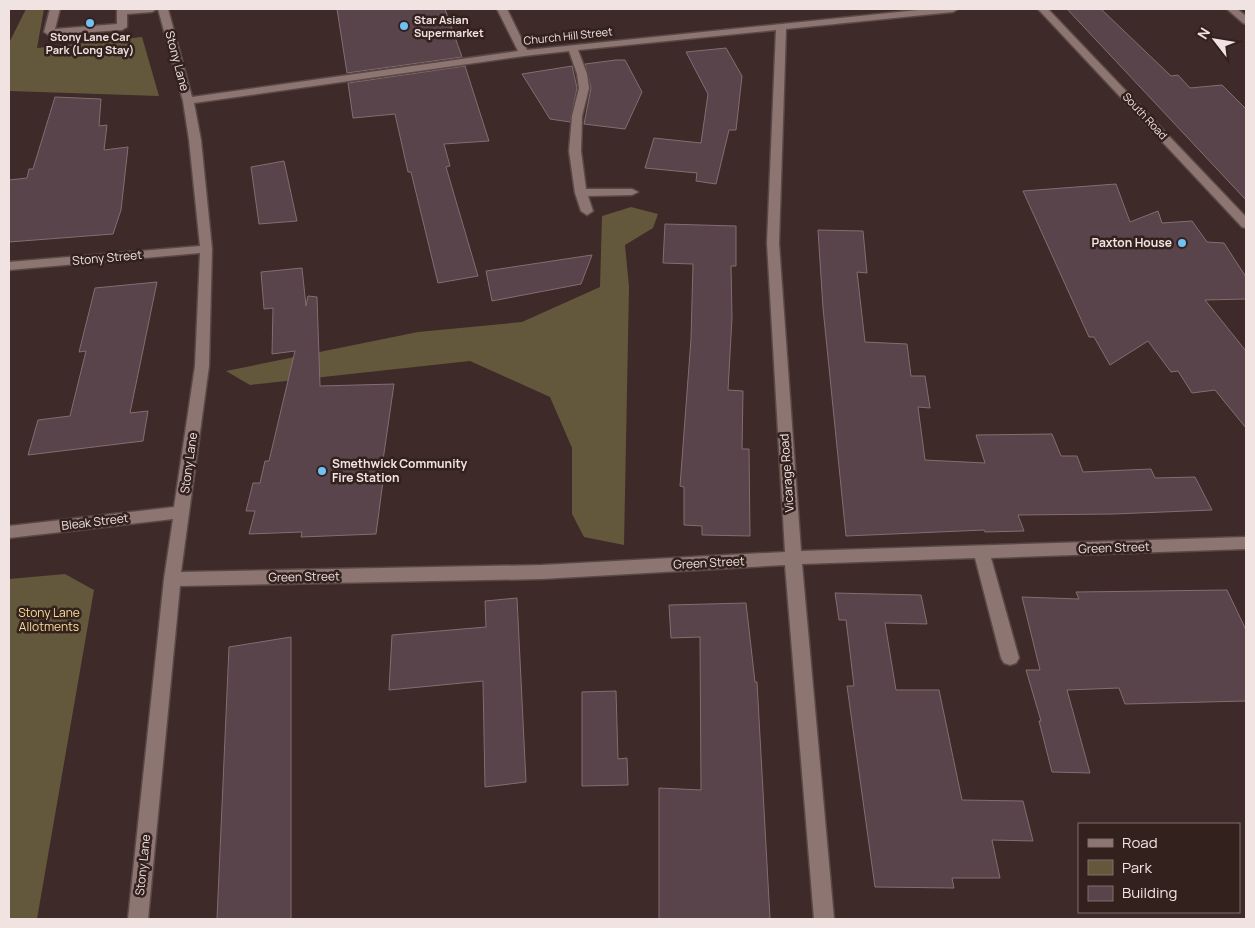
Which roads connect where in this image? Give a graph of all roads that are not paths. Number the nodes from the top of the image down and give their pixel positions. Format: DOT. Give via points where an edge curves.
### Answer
graph roads {
  1 [pos="55,9"];
  2 [pos="152,9"];
  3 [pos="163,9"];
  4 [pos="502,9"];
  5 [pos="953,9"];
  6 [pos="1042,9"];
  7 [pos="1232,9"];
  8 [pos="123,10"];
  9 [pos="1246,21"];
  10 [pos="781,26"];
  11 [pos="573,49"];
  12 [pos="524,53"];
  13 [pos="188,101"];
  14 [pos="632,192"];
  15 [pos="581,193"];
  16 [pos="1228,204"];
  17 [pos="1246,205"];
  18 [pos="587,211"];
  19 [pos="1246,224"];
  20 [pos="206,249"];
  21 [pos="9,266"];
  22 [pos="182,512"];
  23 [pos="9,532"];
  24 [pos="1246,543"];
  25 [pos="982,552"];
  26 [pos="792,558"];
  27 [pos="172,579"];
  28 [pos="1010,658"];
  29 [pos="138,919"];
  30 [pos="824,919"];
  1 -- 8 [label="street" via="48,32 122,27"];
  2 -- 8 [label="street"];
  3 -- 13 [label="street, Stony Lane"];
  4 -- 12 [label="street"];
  5 -- 10 [label="street, Church Hill Street" via="830,17"];
  6 -- 16 [label="street, South Road"];
  7 -- 9 [label="street"];
  10 -- 11 [label="street, Church Hill Street"];
  10 -- 26 [label="street, Vicarage Road" via="773,243"];
  11 -- 12 [label="street, Church Hill Street"];
  11 -- 15 [label="street" via="584,88 577,116 575,151"];
  12 -- 13 [label="street, Church Hill Street"];
  13 -- 20 [label="street, Stony Lane"];
  14 -- 15 [label="street"];
  15 -- 18 [label="street"];
  16 -- 17 [label="street"];
  16 -- 19 [label="street, South Road"];
  20 -- 21 [label="street, Stony Street"];
  20 -- 22 [label="street, Stony Lane" via="202,366"];
  22 -- 23 [label="street, Bleak Street"];
  22 -- 27 [label="street, Stony Lane"];
  24 -- 25 [label="street, Green Street"];
  25 -- 26 [label="street, Green Street"];
  25 -- 28 [label="street"];
  26 -- 27 [label="street, Green Street" via="542,572"];
  26 -- 30 [label="street, Vicarage Road"];
  27 -- 29 [label="street, Stony Lane"];
}
